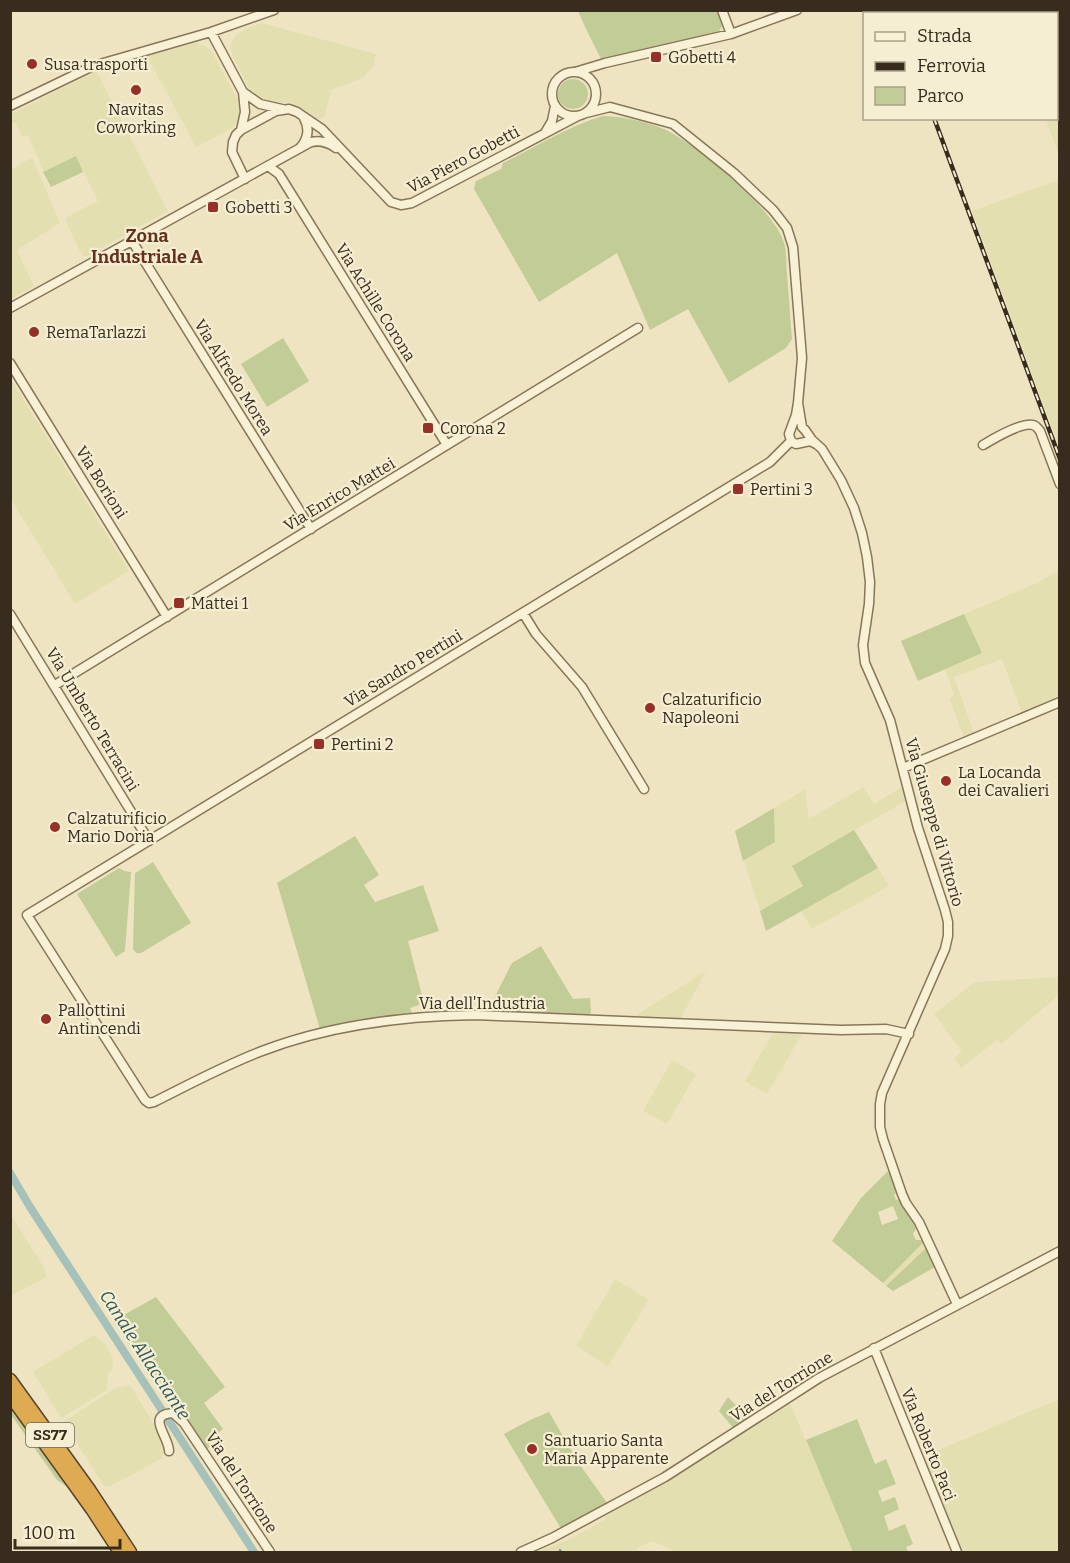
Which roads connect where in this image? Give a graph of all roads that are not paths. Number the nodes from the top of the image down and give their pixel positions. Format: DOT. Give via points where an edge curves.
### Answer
graph roads {
  1 [pos="274,10"];
  2 [pos="722,10"];
  3 [pos="797,10"];
  4 [pos="211,32"];
  5 [pos="731,34"];
  6 [pos="605,63"];
  7 [pos="575,72"];
  8 [pos="595,89"];
  9 [pos="243,92"];
  10 [pos="10,106"];
  11 [pos="555,106"];
  12 [pos="610,107"];
  13 [pos="282,109"];
  14 [pos="582,114"];
  15 [pos="303,117"];
  16 [pos="241,130"];
  17 [pos="544,133"];
  18 [pos="300,148"];
  19 [pos="344,153"];
  20 [pos="278,160"];
  21 [pos="268,166"];
  22 [pos="279,174"];
  23 [pos="245,179"];
  24 [pos="132,241"];
  25 [pos="10,308"];
  26 [pos="638,328"];
  27 [pos="10,363"];
  28 [pos="798,403"];
  29 [pos="792,429"];
  30 [pos="804,435"];
  31 [pos="791,441"];
  32 [pos="983,445"];
  33 [pos="447,446"];
  34 [pos="1059,484"];
  35 [pos="311,529"];
  36 [pos="523,613"];
  37 [pos="10,614"];
  38 [pos="167,617"];
  39 [pos="55,686"];
  40 [pos="1059,702"];
  41 [pos="903,768"];
  42 [pos="644,789"];
  43 [pos="149,841"];
  44 [pos="27,915"];
  45 [pos="909,1034"];
  46 [pos="1059,1251"];
  47 [pos="957,1304"];
  48 [pos="874,1348"];
  49 [pos="10,1380"];
  50 [pos="10,1395"];
  51 [pos="169,1451"];
  52 [pos="87,1494"];
  53 [pos="95,1506"];
  54 [pos="120,1552"];
  55 [pos="130,1552"];
  56 [pos="270,1552"];
  57 [pos="521,1552"];
  58 [pos="957,1552"];
  1 -- 4 [label="street"];
  2 -- 5 [label="street"];
  3 -- 5 [label="street"];
  4 -- 9 [label="street"];
  4 -- 10 [label="street" via="93,66"];
  5 -- 6 [label="street"];
  6 -- 7 [label="street"];
  6 -- 8 [label="street" via="597,72"];
  7 -- 8 [label="street" via="589,78"];
  7 -- 11 [label="street" via="561,76 554,85"];
  8 -- 12 [label="street"];
  8 -- 14 [label="street" via="593,104"];
  9 -- 13 [label="street" via="260,104"];
  9 -- 16 [label="street" via="245,112"];
  11 -- 14 [label="street" via="573,116"];
  11 -- 17 [label="street, Via Piero Gobetti"];
  12 -- 14 [label="street"];
  12 -- 28 [label="street" via="677,126 734,173 787,228 793,247 801,342"];
  13 -- 15 [label="street" via="294,110"];
  13 -- 16 [label="street"];
  14 -- 17 [label="street, Via Piero Gobetti"];
  15 -- 18 [label="street" via="308,134"];
  15 -- 19 [label="street, Via Piero Gobetti" via="322,129"];
  16 -- 23 [label="street" via="232,147"];
  17 -- 19 [label="street, Via Piero Gobetti" via="407,205 391,201"];
  18 -- 19 [label="street" via="317,141"];
  18 -- 20 [label="street"];
  20 -- 21 [label="street"];
  20 -- 22 [label="street, Via Achille Corona"];
  21 -- 22 [label="street, Via Achille Corona"];
  21 -- 23 [label="street"];
  22 -- 33 [label="street, Via Achille Corona"];
  23 -- 24 [label="street"];
  24 -- 25 [label="street"];
  24 -- 35 [label="street, Via Alfredo Morea"];
  26 -- 33 [label="street, Via Enrico Mattei"];
  27 -- 38 [label="street, Via Borioni"];
  28 -- 29 [label="street"];
  28 -- 30 [label="street"];
  29 -- 30 [label="street, Via Giuseppe di Vittorio" via="796,426"];
  29 -- 31 [label="street"];
  30 -- 31 [label="street, Via Giuseppe di Vittorio" via="799,444"];
  30 -- 41 [label="street, Via Giuseppe di Vittorio" via="827,456 862,533 870,582 863,645 865,663 890,720"];
  31 -- 36 [label="street, Via Sandro Pertini" via="770,462"];
  32 -- 34 [label="street" via="1023,425 1036,426"];
  33 -- 35 [label="street, Via Enrico Mattei"];
  35 -- 38 [label="street, Via Enrico Mattei"];
  36 -- 42 [label="street" via="582,687"];
  36 -- 43 [label="street, Via Sandro Pertini"];
  37 -- 39 [label="street, Via Umberto Terracini"];
  38 -- 39 [label="street, Via Enrico Mattei"];
  39 -- 43 [label="street, Via Umberto Terracini"];
  40 -- 41 [label="street"];
  41 -- 45 [label="street, Via Giuseppe di Vittorio" via="948,922 945,950"];
  43 -- 44 [label="street, Via Sandro Pertini"];
  44 -- 45 [label="street, Via dell'Industria" via="149,1103 235,1062 296,1040 339,1028 420,1016 886,1029"];
  45 -- 47 [label="street, Via Giuseppe di Vittorio" via="882,1094 880,1127 903,1197 919,1222"];
  46 -- 47 [label="street, Via del Torrione"];
  47 -- 48 [label="street, Via del Torrione"];
  48 -- 57 [label="street, Via del Torrione" via="802,1388 664,1477"];
  48 -- 58 [label="street, Via Roberto Paci"];
  49 -- 52 [label="highway, SS77"];
  50 -- 52 [label="highway, SS77"];
  51 -- 56 [label="street, Via del Torrione" via="159,1426 164,1414 173,1413 184,1423"];
  52 -- 53 [label="highway, SS77"];
  53 -- 54 [label="highway, SS77"];
  53 -- 55 [label="highway, SS77"];
}
